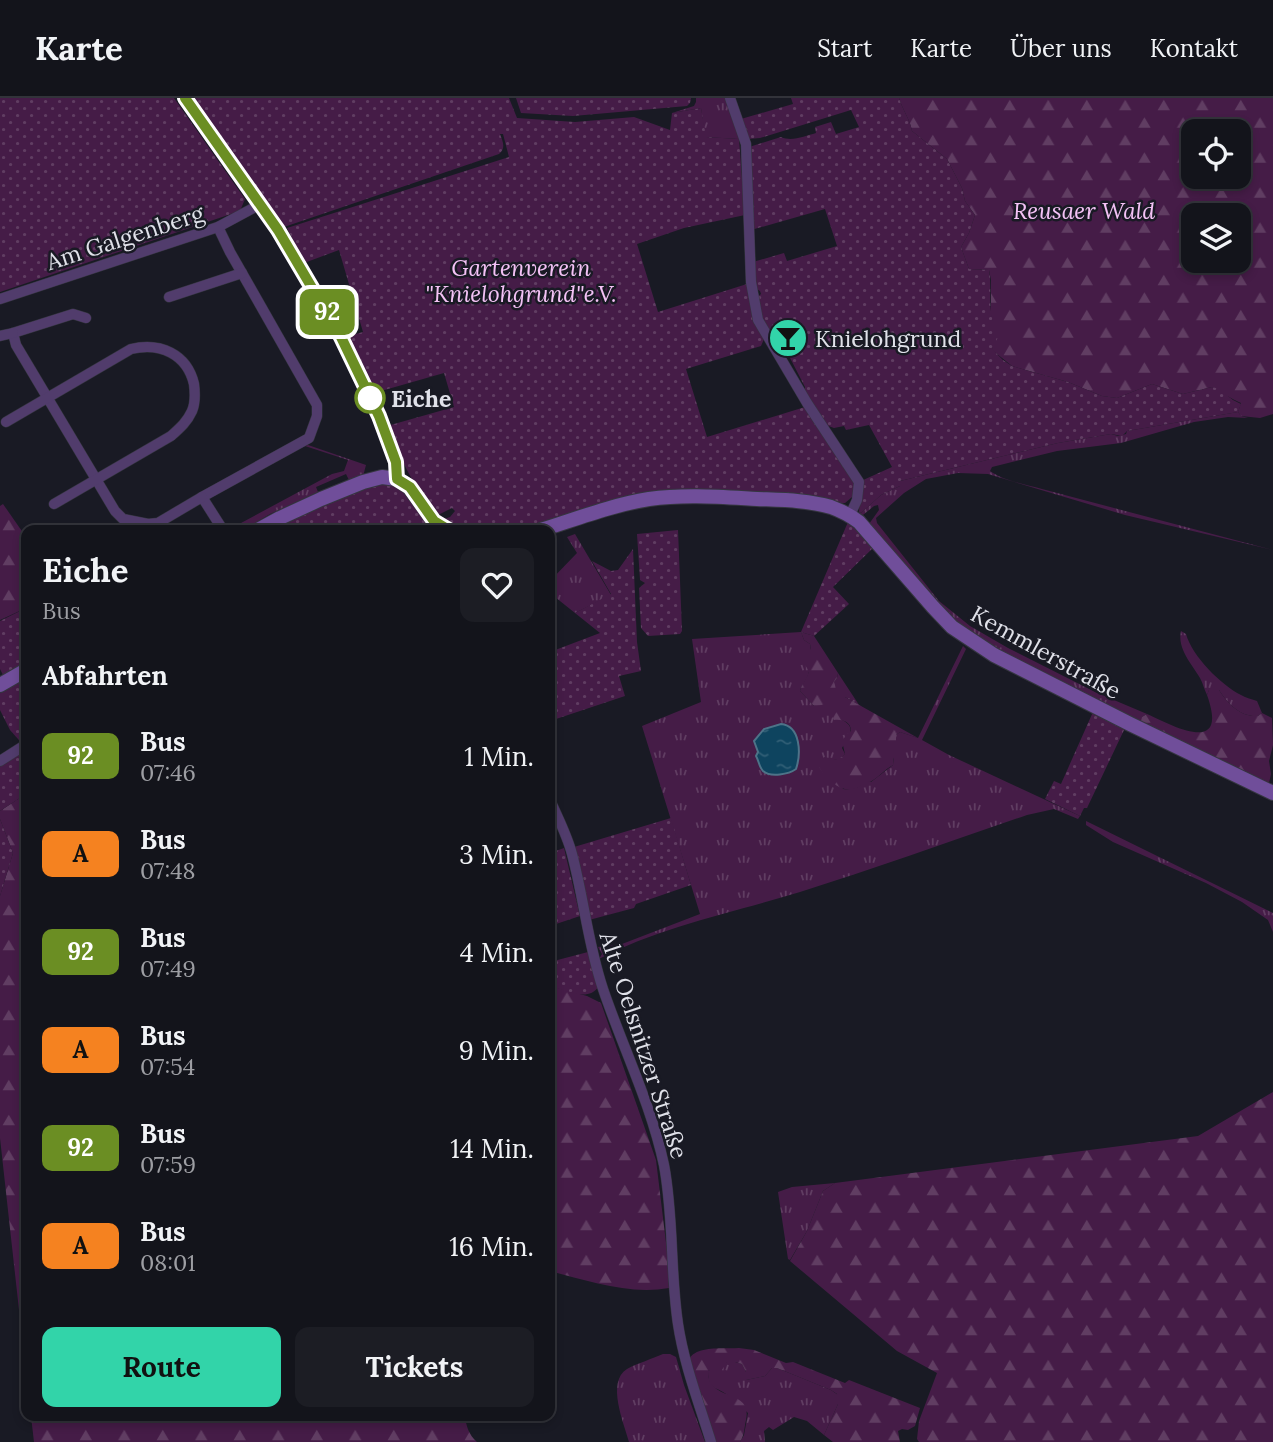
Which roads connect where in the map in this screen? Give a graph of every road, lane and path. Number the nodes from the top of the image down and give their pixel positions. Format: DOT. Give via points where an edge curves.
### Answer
graph roads {
  1 [pos="184,98"];
  2 [pos="730,98"];
  3 [pos="260,205"];
  4 [pos="218,227"];
  5 [pos="242,273"];
  6 [pos="169,297"];
  7 [pos="0,299"];
  8 [pos="86,318"];
  9 [pos="13,333"];
  10 [pos="0,336"];
  11 [pos="47,397"];
  12 [pos="6,422"];
  13 [pos="96,479"];
  14 [pos="397,479"];
  15 [pos="202,497"];
  16 [pos="54,504"];
  17 [pos="850,515"];
  18 [pos="133,525"];
  19 [pos="142,525"];
  20 [pos="220,525"];
  21 [pos="267,525"];
  22 [pos="439,525"];
  23 [pos="555,526"];
  24 [pos="21,673"];
  25 [pos="0,685"];
  26 [pos="21,748"];
  27 [pos="0,761"];
  28 [pos="1273,793"];
  29 [pos="555,811"];
  30 [pos="711,1442"];
  1 -- 3 [label="street"];
  2 -- 17 [label="street" via="746,144 751,282 758,320 859,482"];
  3 -- 4 [label="street, Am Galgenberg"];
  3 -- 14 [label="street" via="341,337 379,416 396,462"];
  4 -- 5 [label="street"];
  4 -- 7 [label="street, Am Galgenberg"];
  5 -- 6 [label="street"];
  5 -- 15 [label="street" via="317,405 317,416 309,438"];
  8 -- 9 [label="street" via="74,314"];
  9 -- 10 [label="street"];
  9 -- 11 [label="street"];
  11 -- 12 [label="street"];
  11 -- 13 [label="street"];
  11 -- 13 [label="street" via="144,346 168,350 186,365 195,389 193,408 183,425"];
  13 -- 16 [label="street"];
  13 -- 18 [label="street" via="115,511"];
  14 -- 21 [label="street" via="382,477 351,486"];
  14 -- 22 [label="street" via="410,487"];
  15 -- 19 [label="street" via="158,523"];
  15 -- 20 [label="street"];
  17 -- 23 [label="street, Kemmlerstraße" via="794,501 679,497 625,504"];
  17 -- 28 [label="street, Kemmlerstraße" via="952,627 973,642"];
  24 -- 25 [label="street"];
  26 -- 27 [label="street"];
  29 -- 30 [label="street, Alte Oelsnitzer Straße" via="572,854 603,989 663,1163 682,1345"];
}
